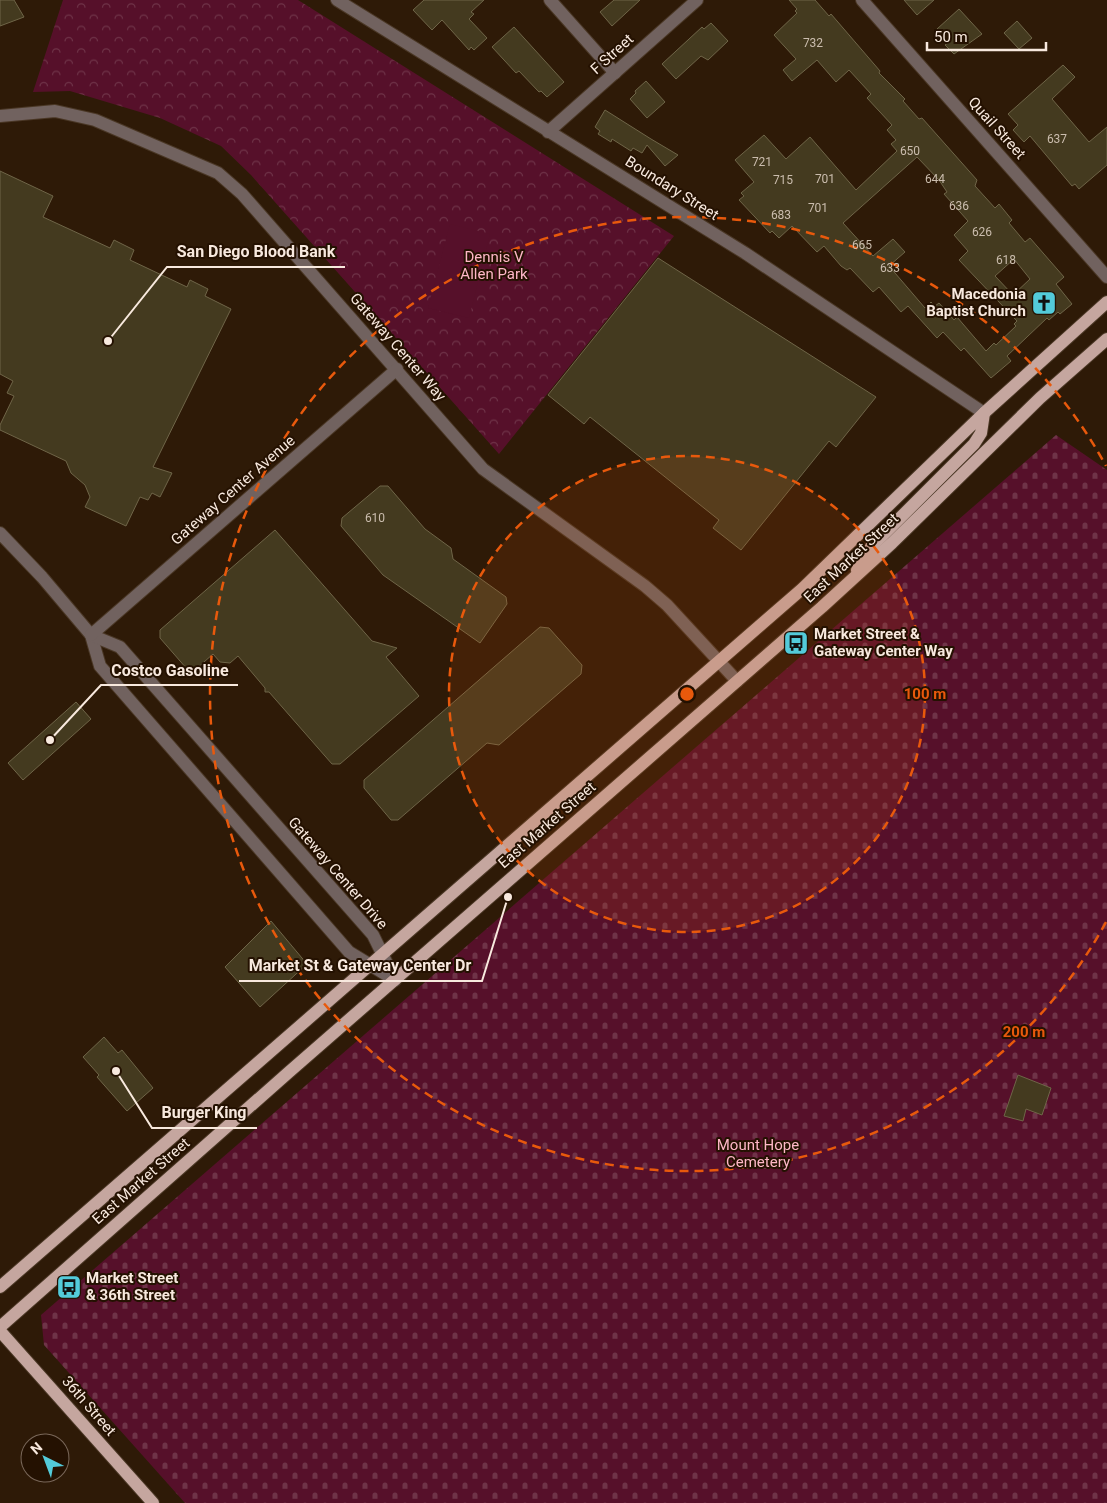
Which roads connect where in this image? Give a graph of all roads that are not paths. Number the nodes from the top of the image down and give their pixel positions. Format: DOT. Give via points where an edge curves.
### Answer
graph roads {
  1 [pos="337,0"];
  2 [pos="550,0"];
  3 [pos="697,0"];
  4 [pos="862,0"];
  5 [pos="615,73"];
  6 [pos="0,116"];
  7 [pos="548,132"];
  8 [pos="1107,277"];
  9 [pos="1107,302"];
  10 [pos="1107,339"];
  11 [pos="397,368"];
  12 [pos="984,413"];
  13 [pos="0,533"];
  14 [pos="848,584"];
  15 [pos="91,635"];
  16 [pos="719,662"];
  17 [pos="737,681"];
  18 [pos="383,954"];
  19 [pos="370,966"];
  20 [pos="395,980"];
  21 [pos="0,1287"];
  22 [pos="0,1329"];
  23 [pos="153,1503"];
  1 -- 7 [label="street, Boundary Street"];
  2 -- 5 [label="street"];
  3 -- 5 [label="street, F Street"];
  4 -- 8 [label="street, Quail Street"];
  5 -- 7 [label="street, F Street"];
  6 -- 11 [label="street, Gateway Center Way" via="54,111 95,120 218,173 242,194"];
  7 -- 12 [label="street, Boundary Street" via="745,254"];
  9 -- 12 [label="main road, East Market Street"];
  10 -- 14 [label="main road, East Market Street" via="1040,398"];
  11 -- 15 [label="street, Gateway Center Avenue"];
  11 -- 16 [label="street, Gateway Center Way" via="483,469 645,586 667,605"];
  12 -- 14 [label="main road" via="974,444 872,548"];
  12 -- 16 [label="main road, East Market Street" via="809,583"];
  13 -- 15 [label="street, Gateway Center Drive"];
  14 -- 17 [label="main road, East Market Street"];
  15 -- 18 [label="street, Gateway Center Drive" via="120,647 373,935"];
  15 -- 19 [label="street, Gateway Center Drive" via="100,666 351,955"];
  16 -- 17 [label="street, Gateway Center Way"];
  16 -- 18 [label="main road, East Market Street"];
  17 -- 20 [label="main road, East Market Street"];
  18 -- 19 [label="main road, East Market Street"];
  18 -- 20 [label="street, Gateway Center Drive"];
  19 -- 20 [label="street, Gateway Center Drive"];
  19 -- 21 [label="main road, East Market Street"];
  20 -- 22 [label="main road, East Market Street"];
  22 -- 23 [label="main road, 36th Street"];
}
